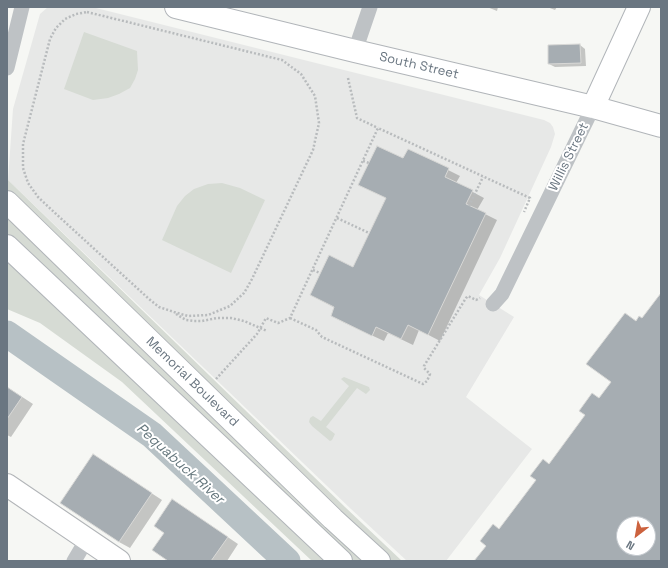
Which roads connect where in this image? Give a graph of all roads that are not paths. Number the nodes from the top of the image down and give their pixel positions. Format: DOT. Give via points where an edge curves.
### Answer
graph roads {
  1 [pos="22,7"];
  2 [pos="176,7"];
  3 [pos="370,7"];
  4 [pos="640,7"];
  5 [pos="355,51"];
  6 [pos="7,68"];
  7 [pos="594,107"];
  8 [pos="661,126"];
  9 [pos="7,202"];
  10 [pos="7,246"];
  11 [pos="487,300"];
  12 [pos="7,485"];
  13 [pos="87,539"];
  14 [pos="74,561"];
  15 [pos="119,561"];
  16 [pos="341,561"];
  17 [pos="379,561"];
  1 -- 6 [label="street"];
  2 -- 5 [label="main road, South Street"];
  3 -- 5 [label="street"];
  4 -- 7 [label="main road, Willis Street"];
  5 -- 7 [label="main road, South Street"];
  7 -- 8 [label="main road, South Street"];
  7 -- 11 [label="street, Willis Street" via="502,294"];
  9 -- 17 [label="main road, Memorial Boulevard" via="333,520"];
  10 -- 16 [label="main road"];
  12 -- 13 [label="main road"];
  13 -- 14 [label="street"];
  13 -- 15 [label="main road"];
}
